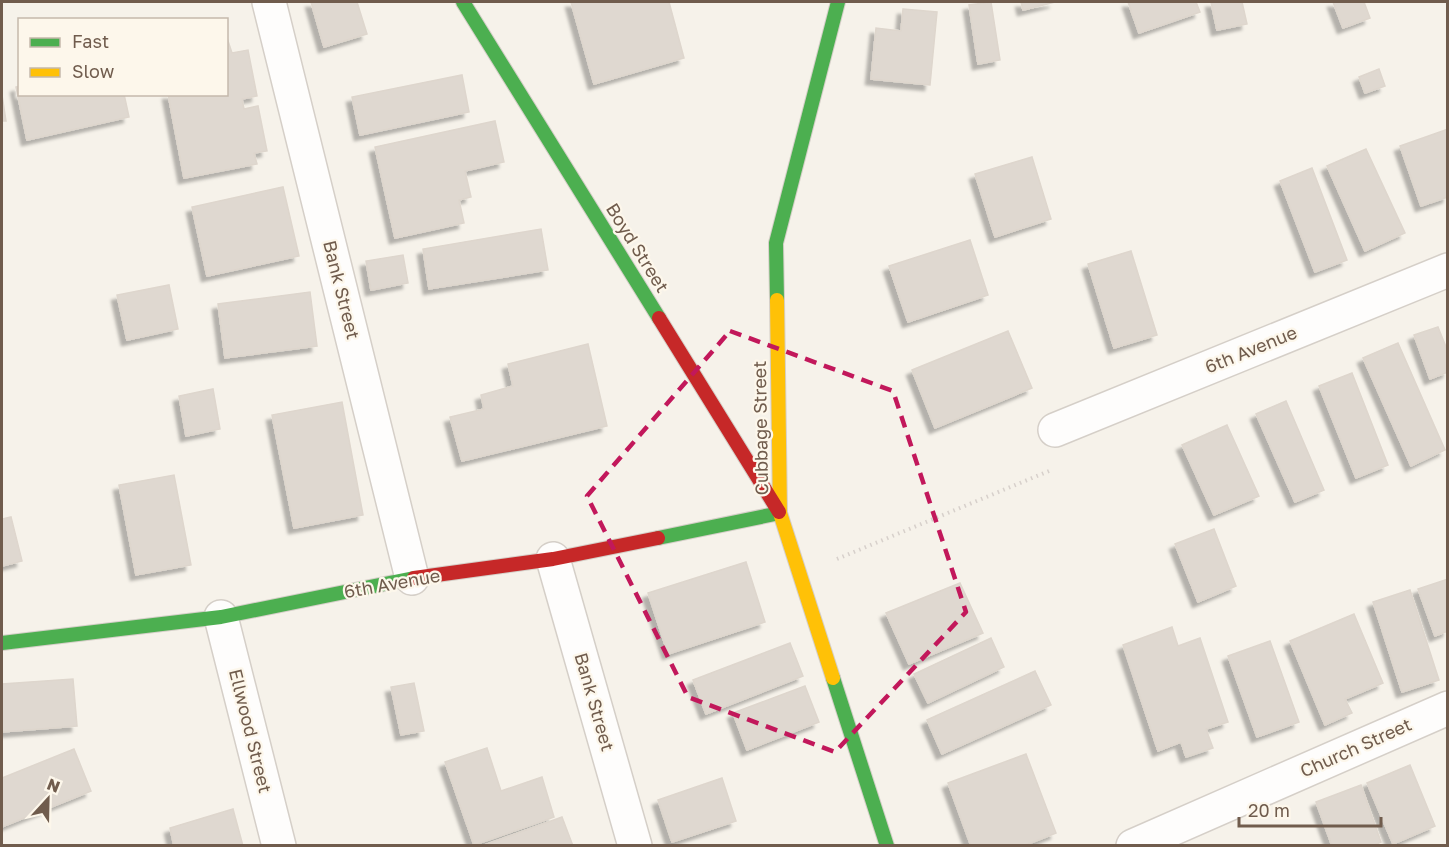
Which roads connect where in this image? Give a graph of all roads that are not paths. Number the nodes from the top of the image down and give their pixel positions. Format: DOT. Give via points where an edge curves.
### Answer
graph roads {
  1 [pos="269,2"];
  2 [pos="464,2"];
  3 [pos="838,2"];
  4 [pos="1448,270"];
  5 [pos="1055,430"];
  6 [pos="780,513"];
  7 [pos="553,559"];
  8 [pos="412,578"];
  9 [pos="222,617"];
  10 [pos="2,643"];
  11 [pos="1448,708"];
  12 [pos="279,846"];
  13 [pos="635,846"];
  14 [pos="887,846"];
  15 [pos="1133,846"];
  1 -- 8 [label="street, Bank Street"];
  2 -- 6 [label="street, Boyd Street"];
  3 -- 6 [label="street, Cubbage Street" via="776,243"];
  4 -- 5 [label="street, 6th Avenue"];
  6 -- 7 [label="street, 6th Avenue"];
  6 -- 14 [label="street, Cubbage Street"];
  7 -- 8 [label="street, 6th Avenue"];
  7 -- 13 [label="street, Bank Street"];
  8 -- 9 [label="street, 6th Avenue"];
  9 -- 10 [label="street, 6th Avenue"];
  9 -- 12 [label="street, Ellwood Street"];
  11 -- 15 [label="street, Church Street"];
}
